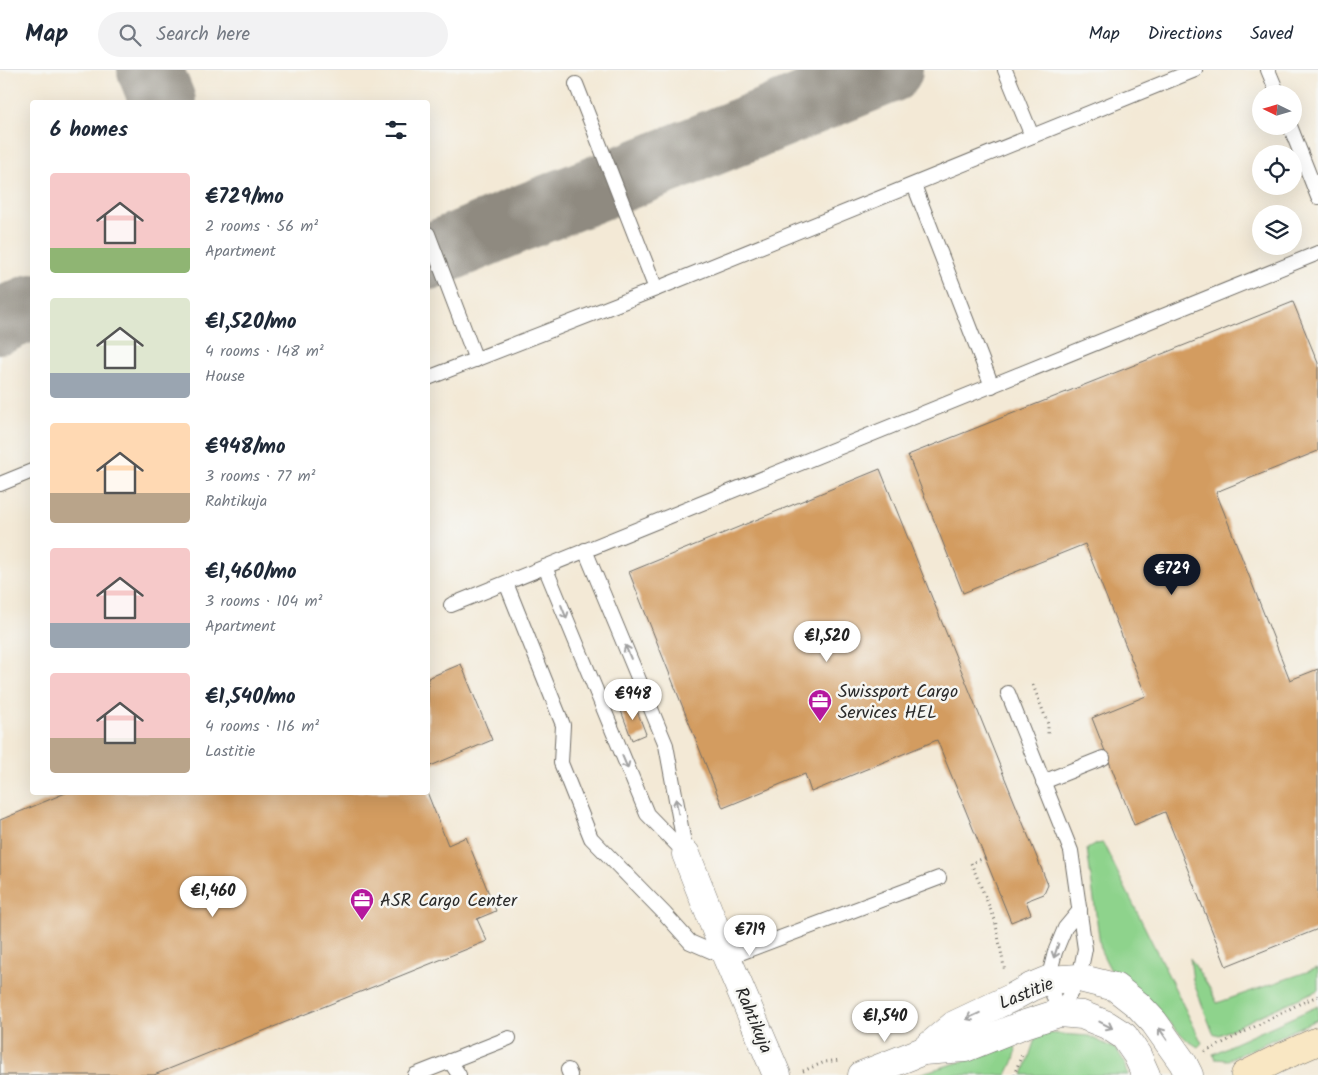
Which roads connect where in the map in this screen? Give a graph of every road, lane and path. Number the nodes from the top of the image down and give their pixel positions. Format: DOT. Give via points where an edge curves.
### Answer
graph roads {
  1 [pos="1005,70"];
  2 [pos="1268,70"];
  3 [pos="1188,71"];
  4 [pos="576,84"];
  5 [pos="1274,85"];
  6 [pos="1294,135"];
  7 [pos="1032,136"];
  8 [pos="914,184"];
  9 [pos="1318,197"];
  10 [pos="430,239"];
  11 [pos="1318,253"];
  12 [pos="656,289"];
  13 [pos="476,360"];
  14 [pos="430,377"];
  15 [pos="992,386"];
  16 [pos="30,472"];
  17 [pos="0,484"];
  18 [pos="585,550"];
  19 [pos="545,566"];
  20 [pos="506,583"];
  21 [pos="451,605"];
  22 [pos="1033,685"];
  23 [pos="1008,693"];
  24 [pos="1048,740"];
  25 [pos="1103,758"];
  26 [pos="1043,782"];
  27 [pos="686,854"];
  28 [pos="985,858"];
  29 [pos="939,878"];
  30 [pos="1080,910"];
  31 [pos="727,958"];
  32 [pos="1078,978"];
  33 [pos="1007,980"];
  34 [pos="1048,980"];
  35 [pos="1318,996"];
  36 [pos="1059,1013"];
  37 [pos="509,1038"];
  38 [pos="1318,1041"];
  39 [pos="923,1051"];
  40 [pos="450,1061"];
  41 [pos="852,1067"];
  42 [pos="1186,1069"];
  43 [pos="789,1073"];
  44 [pos="415,1075"];
  45 [pos="452,1075"];
  46 [pos="459,1075"];
  47 [pos="1146,1075"];
  48 [pos="1245,1075"];
  1 -- 7 [label="lane"];
  2 -- 5 [label="lane"];
  3 -- 7 [label="lane"];
  4 -- 12 [label="lane"];
  6 -- 9 [label="lane"];
  7 -- 8 [label="lane"];
  8 -- 12 [label="lane"];
  8 -- 15 [label="lane"];
  10 -- 13 [label="lane"];
  11 -- 15 [label="lane"];
  12 -- 13 [label="lane"];
  13 -- 14 [label="lane"];
  15 -- 18 [label="lane"];
  16 -- 17 [label="lane"];
  18 -- 19 [label="lane"];
  27 -- 18 [label="lane, one-way" via="666,745"];
  19 -- 20 [label="lane"];
  19 -- 27 [label="lane, one-way" via="647,814"];
  20 -- 21 [label="lane"];
  20 -- 31 [label="lane" via="563,725 561,763 591,838 690,942"];
  22 -- 24 [label="path" via="1048,724"];
  23 -- 26 [label="lane"];
  25 -- 26 [label="lane"];
  26 -- 30 [label="lane" via="1071,851"];
  27 -- 31 [label="street, Rahtikuja"];
  28 -- 33 [label="path" via="970,863 995,920"];
  29 -- 31 [label="lane"];
  30 -- 32 [label="lane" via="1085,949"];
  30 -- 34 [label="lane, one-way" via="1065,928"];
  31 -- 43 [label="street, Rahtikuja"];
  32 -- 34 [label="street, Lastitie"];
  32 -- 36 [label="lane"];
  42 -- 32 [label="street, Lastitie, one-way" via="1154,1022 1138,1005 1115,987"];
  34 -- 36 [label="lane"];
  34 -- 39 [label="street, Lastitie, one-way" via="954,1025"];
  35 -- 42 [label="path"];
  36 -- 39 [label="street, Lastitie" via="965,1048"];
  36 -- 47 [label="street, Lastitie, one-way" via="1082,1015 1124,1036"];
  37 -- 40 [label="lane"];
  38 -- 48 [label="main road"];
  39 -- 41 [label="street, Lastitie"];
  40 -- 44 [label="lane"];
  40 -- 45 [label="lane"];
  40 -- 46 [label="lane"];
  41 -- 43 [label="path" via="825,1062"];
}
